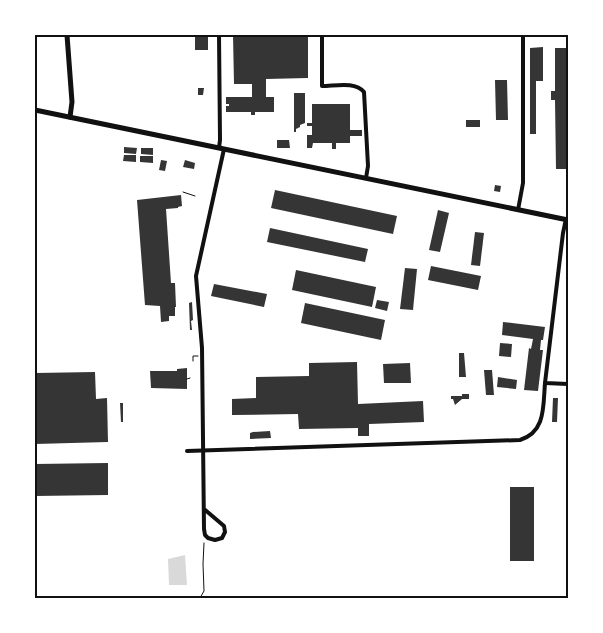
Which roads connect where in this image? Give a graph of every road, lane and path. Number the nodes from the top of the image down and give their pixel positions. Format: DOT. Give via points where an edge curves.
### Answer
graph roads {
  1 [pos="67,35"];
  2 [pos="219,35"];
  3 [pos="322,35"];
  4 [pos="523,35"];
  5 [pos="35,110"];
  6 [pos="70,117"];
  7 [pos="221,148"];
  8 [pos="366,178"];
  9 [pos="183,192"];
  10 [pos="196,196"];
  11 [pos="518,210"];
  12 [pos="567,220"];
  13 [pos="193,357"];
  14 [pos="193,361"];
  15 [pos="190,378"];
  16 [pos="187,379"];
  17 [pos="546,384"];
  18 [pos="568,384"];
  19 [pos="187,451"];
  20 [pos="204,451"];
  21 [pos="204,509"];
  22 [pos="204,538"];
  23 [pos="200,598"];
  1 -- 6 [label="street" via="72,102"];
  2 -- 7 [label="street"];
  3 -- 8 [label="street" via="322,86 354,86 364,92"];
  4 -- 11 [label="street" via="523,183"];
  5 -- 6 [label="street"];
  6 -- 7 [label="street"];
  7 -- 8 [label="street"];
  7 -- 20 [label="street" via="196,276 202,348"];
  8 -- 11 [label="street"];
  9 -- 10 [label="path"];
  11 -- 12 [label="street"];
  12 -- 17 [label="street"];
  13 -- 14 [label="path"];
  15 -- 16 [label="path"];
  17 -- 18 [label="street"];
  17 -- 20 [label="street" via="538,428 531,436 520,440"];
  19 -- 20 [label="street"];
  20 -- 21 [label="street"];
  21 -- 21 [label="street" via="205,535 215,540 222,538 224,526"];
  22 -- 23 [label="path" via="204,591"];
}
